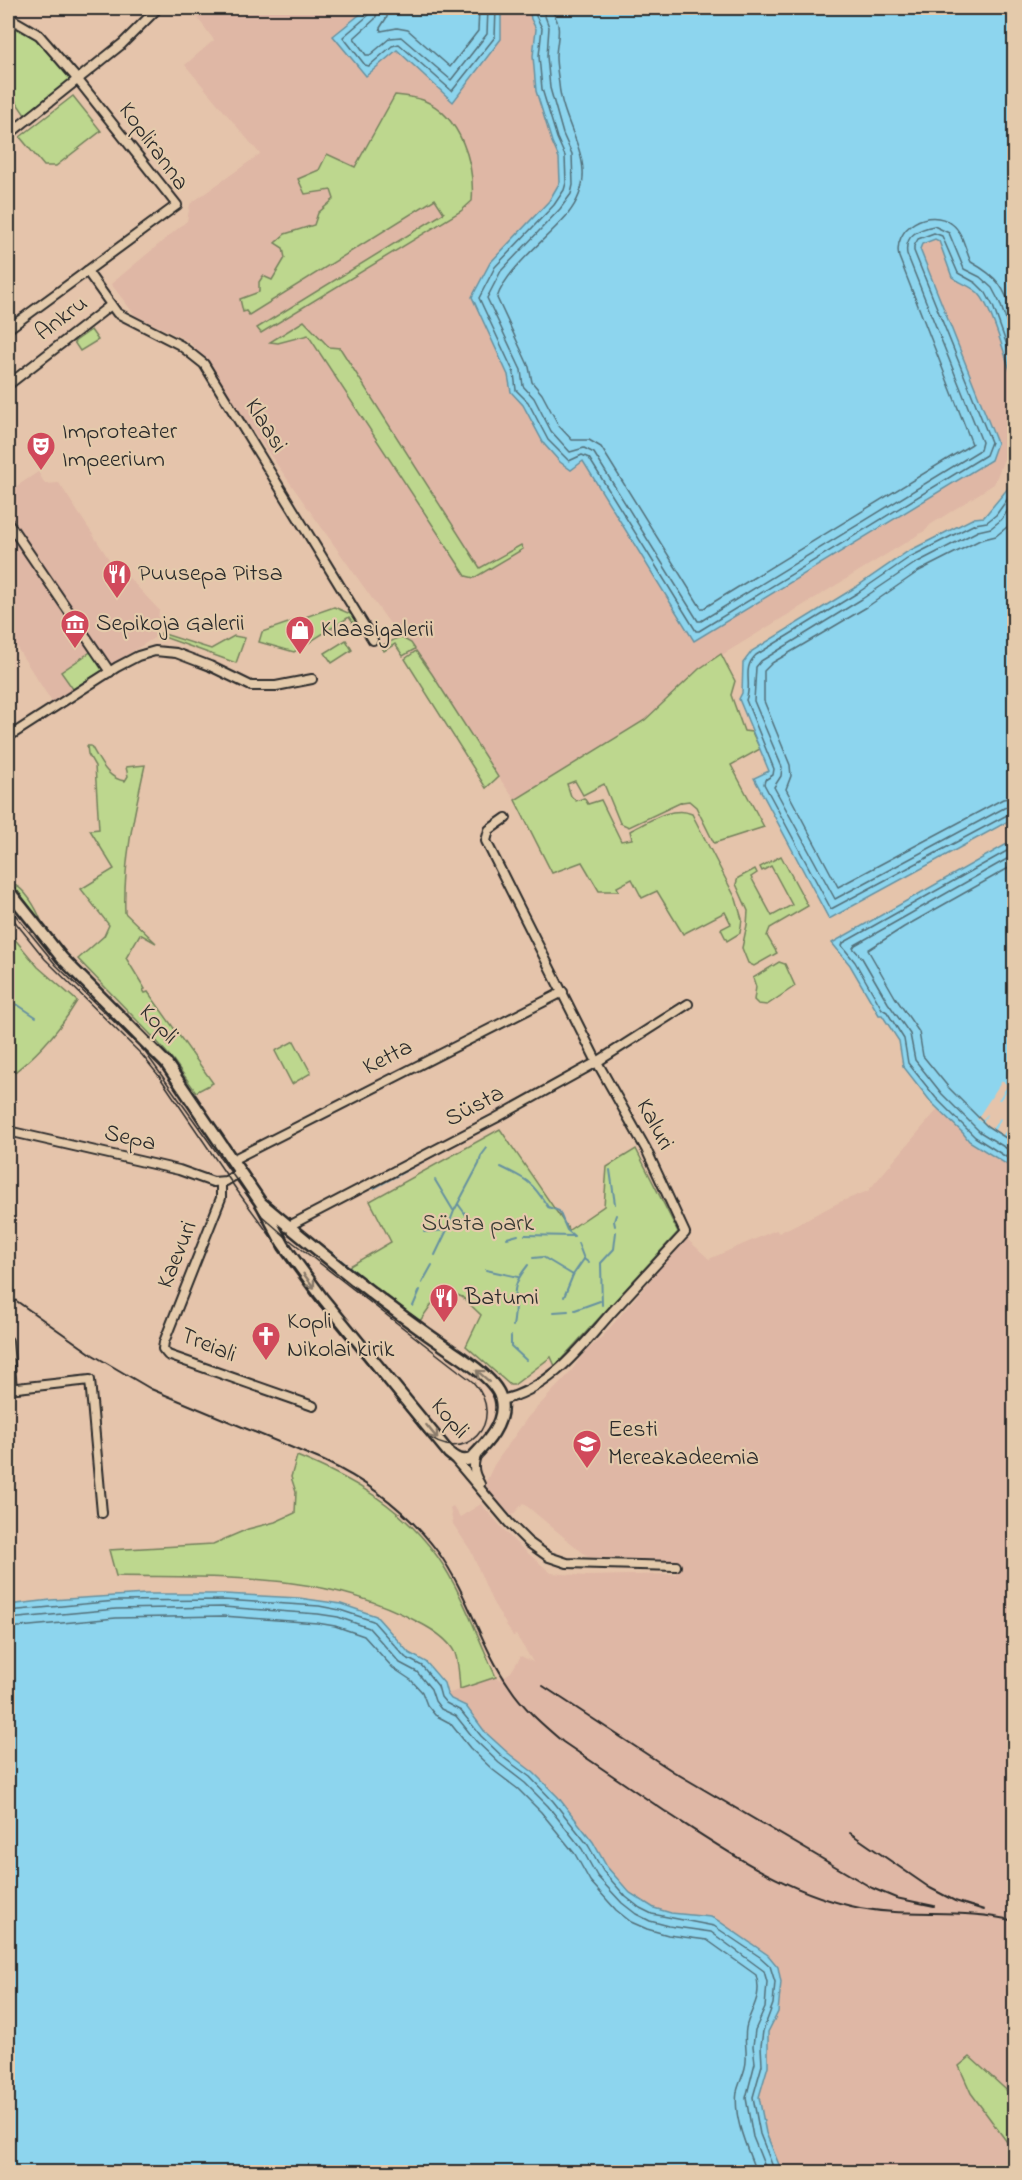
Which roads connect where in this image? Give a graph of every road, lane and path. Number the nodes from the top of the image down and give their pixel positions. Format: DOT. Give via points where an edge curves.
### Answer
graph roads {
  1 [pos="158,8"];
  2 [pos="8,17"];
  3 [pos="78,80"];
  4 [pos="8,135"];
  5 [pos="87,271"];
  6 [pos="111,305"];
  7 [pos="8,329"];
  8 [pos="8,385"];
  9 [pos="8,522"];
  10 [pos="374,640"];
  11 [pos="110,672"];
  12 [pos="312,680"];
  13 [pos="8,737"];
  14 [pos="506,818"];
  15 [pos="8,890"];
  16 [pos="563,992"];
  17 [pos="688,1004"];
  18 [pos="597,1062"];
  19 [pos="8,1131"];
  20 [pos="232,1160"];
  21 [pos="240,1172"];
  22 [pos="221,1182"];
  23 [pos="261,1203"];
  24 [pos="289,1227"];
  25 [pos="276,1232"];
  26 [pos="8,1341"];
  27 [pos="164,1342"];
  28 [pos="10,1389"];
  29 [pos="501,1400"];
  30 [pos="313,1406"];
  31 [pos="477,1453"];
  32 [pos="454,1458"];
  33 [pos="488,1499"];
  34 [pos="102,1513"];
  35 [pos="676,1566"];
  1 -- 3 [label="street"];
  2 -- 3 [label="street, Kopliranna" via="39,35"];
  3 -- 4 [label="street"];
  3 -- 5 [label="street, Kopliranna" via="177,205"];
  5 -- 6 [label="street, Klaasi"];
  5 -- 7 [label="street, Kopliranna"];
  6 -- 8 [label="street, Ankru"];
  6 -- 10 [label="street, Klaasi" via="117,313 180,345 204,364"];
  9 -- 11 [label="street"];
  11 -- 12 [label="street" via="155,651 176,653 251,686"];
  11 -- 13 [label="street"];
  14 -- 16 [label="street, Kaluri" via="489,830 486,841"];
  15 -- 20 [label="street, Kopli" via="80,978 166,1064"];
  16 -- 18 [label="street, Kaluri"];
  16 -- 20 [label="street, Ketta"];
  17 -- 18 [label="street, Süsta"];
  18 -- 24 [label="street, Süsta"];
  18 -- 29 [label="street, Kaluri" via="646,1149 685,1233 567,1363 533,1389"];
  19 -- 22 [label="street, Sepa"];
  20 -- 21 [label="street, Kopli"];
  21 -- 22 [label="street"];
  21 -- 23 [label="street, Kopli"];
  22 -- 27 [label="street, Kaevuri" via="222,1198"];
  23 -- 24 [label="street, Kopli"];
  23 -- 25 [label="street, Kopli"];
  24 -- 25 [label="street, Süsta"];
  29 -- 24 [label="street, Kopli, one-way" via="489,1380 403,1318"];
  25 -- 32 [label="street, Kopli, one-way" via="322,1298"];
  26 -- 28 [label="street"];
  27 -- 30 [label="street, Treiali" via="163,1349 168,1355"];
  28 -- 34 [label="street" via="90,1380"];
  29 -- 31 [label="street, Kopli" via="498,1426"];
  31 -- 32 [label="street, Kopli" via="466,1461"];
  31 -- 33 [label="street" via="474,1475"];
  32 -- 33 [label="street"];
  33 -- 35 [label="street" via="528,1542 549,1557 567,1563"];
}
